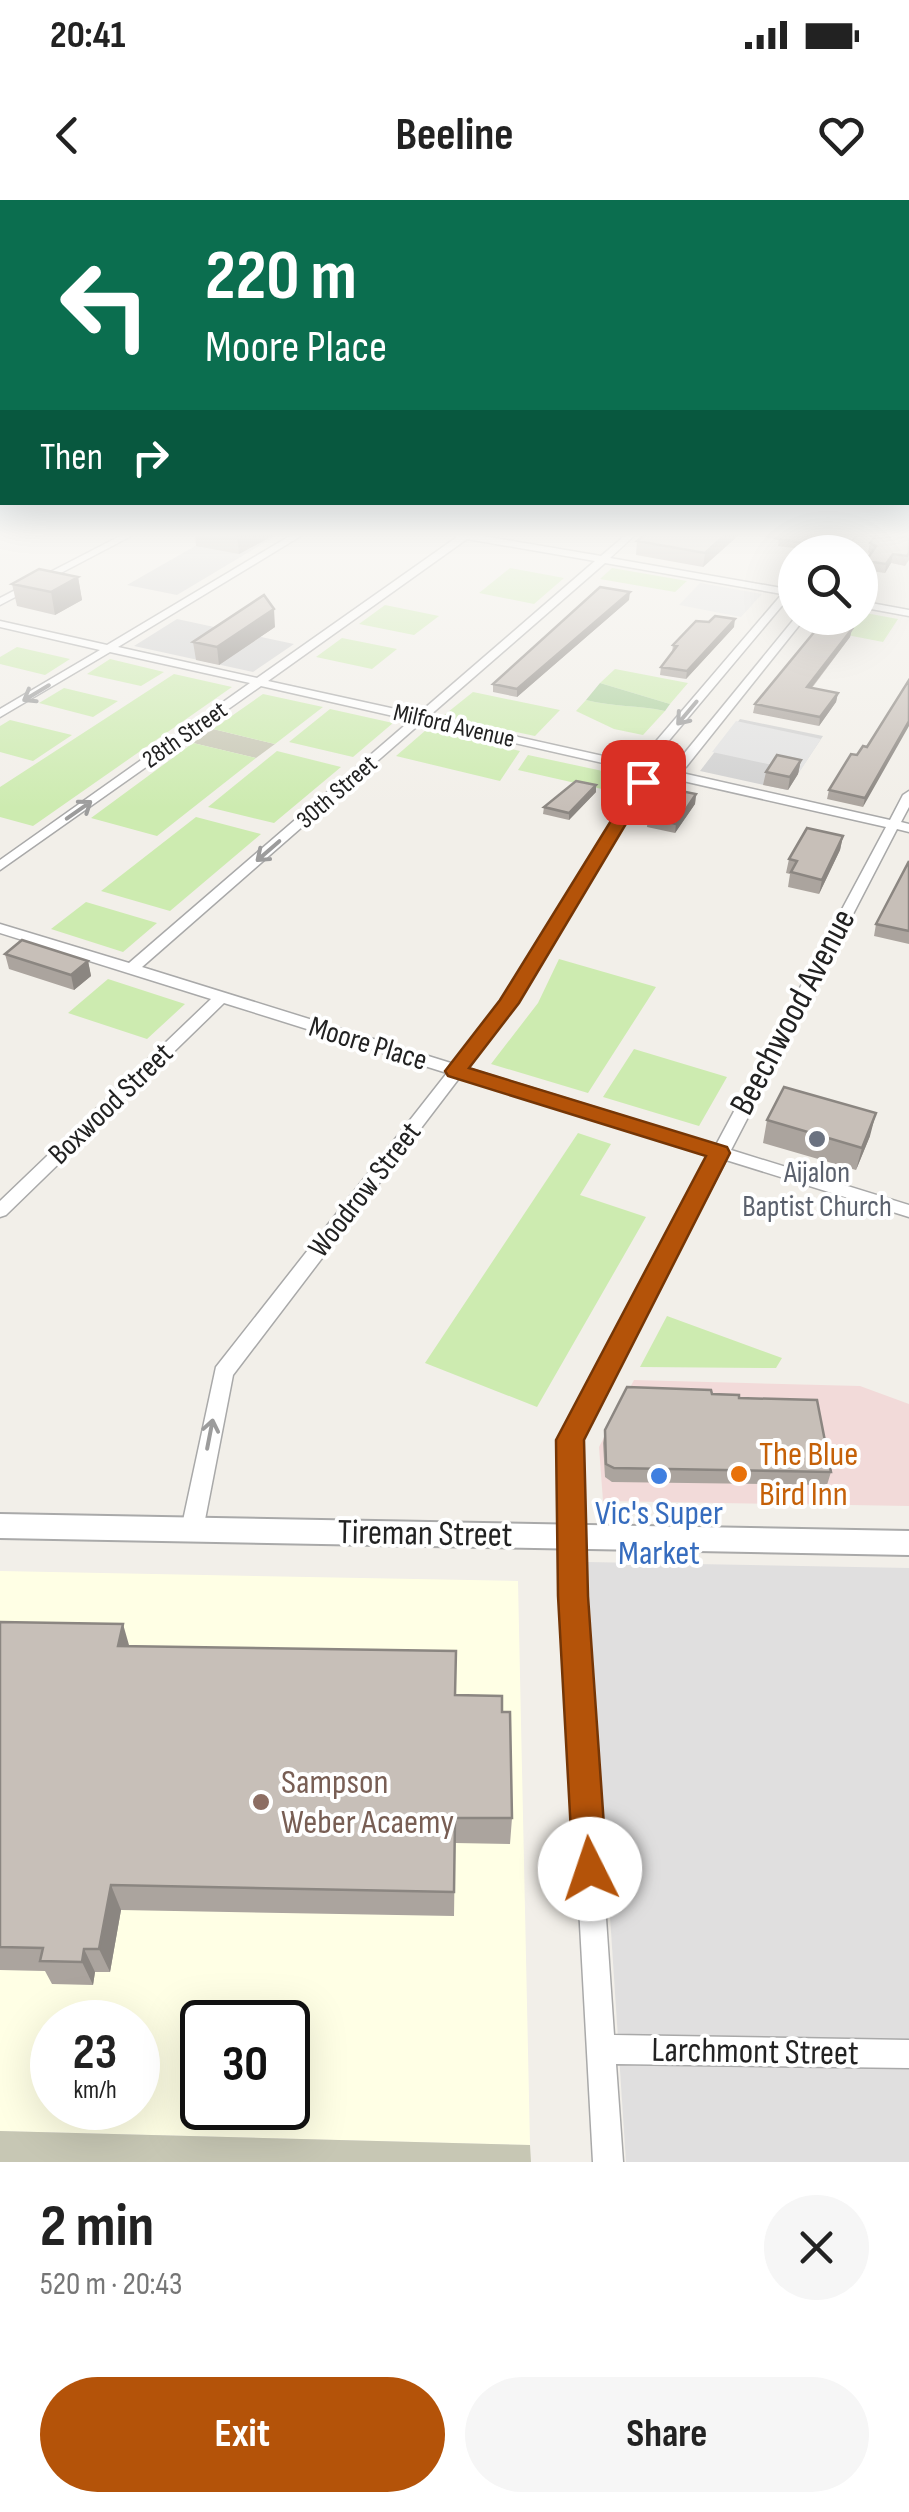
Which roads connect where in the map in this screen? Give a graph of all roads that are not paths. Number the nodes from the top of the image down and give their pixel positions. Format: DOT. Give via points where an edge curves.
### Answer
graph roads {
  1 [pos="7,626"];
  2 [pos="146,626"];
  3 [pos="336,626"];
  4 [pos="527,626"];
  5 [pos="762,626"];
  6 [pos="786,635"];
  7 [pos="108,648"];
  8 [pos="258,682"];
  9 [pos="0,714"];
  10 [pos="422,719"];
  11 [pos="656,771"];
  12 [pos="909,796"];
  13 [pos="901,826"];
  14 [pos="0,866"];
  15 [pos="4,934"];
  16 [pos="131,969"];
  17 [pos="221,998"];
  18 [pos="456,1071"];
  19 [pos="719,1153"];
  20 [pos="0,1211"];
  21 [pos="909,1211"];
  22 [pos="0,1526"];
  23 [pos="192,1530"];
  24 [pos="572,1537"];
  25 [pos="909,1543"];
  26 [pos="601,2049"];
  27 [pos="909,2054"];
  28 [pos="608,2162"];
  1 -- 7 [label="street, Milford Avenue"];
  2 -- 7 [label="street"];
  3 -- 8 [label="street, 28th Street"];
  4 -- 10 [label="street, 30th Street"];
  5 -- 11 [label="street, Woodrow Street, one-way" via="650,756"];
  6 -- 11 [label="street, Woodrow Street" via="682,764"];
  7 -- 8 [label="street, Milford Avenue"];
  7 -- 9 [label="street, one-way"];
  8 -- 10 [label="street, Milford Avenue"];
  14 -- 8 [label="street, 28th Street, one-way"];
  10 -- 11 [label="street, Milford Avenue"];
  10 -- 16 [label="street, 30th Street, one-way"];
  11 -- 13 [label="street, Milford Avenue"];
  11 -- 18 [label="street, Woodrow Street" via="643,782 509,1003"];
  12 -- 13 [label="street, Beechwood Avenue"];
  13 -- 19 [label="street, Beechwood Avenue"];
  15 -- 16 [label="street, Moore Place"];
  16 -- 17 [label="street, Moore Place"];
  17 -- 18 [label="street, Moore Place"];
  17 -- 20 [label="street, Boxwood Street"];
  18 -- 19 [label="street, Moore Place"];
  23 -- 18 [label="street, Woodrow Street, one-way" via="224,1374"];
  19 -- 21 [label="street, Moore Place"];
  19 -- 24 [label="street, Beechwood Avenue" via="576,1422 568,1450"];
  22 -- 23 [label="street, Tireman Street"];
  23 -- 24 [label="street, Tireman Street"];
  24 -- 25 [label="street, Tireman Street"];
  24 -- 26 [label="street, Beechwood Avenue"];
  26 -- 27 [label="street, Larchmont Street"];
  26 -- 28 [label="street, Beechwood Avenue"];
}
